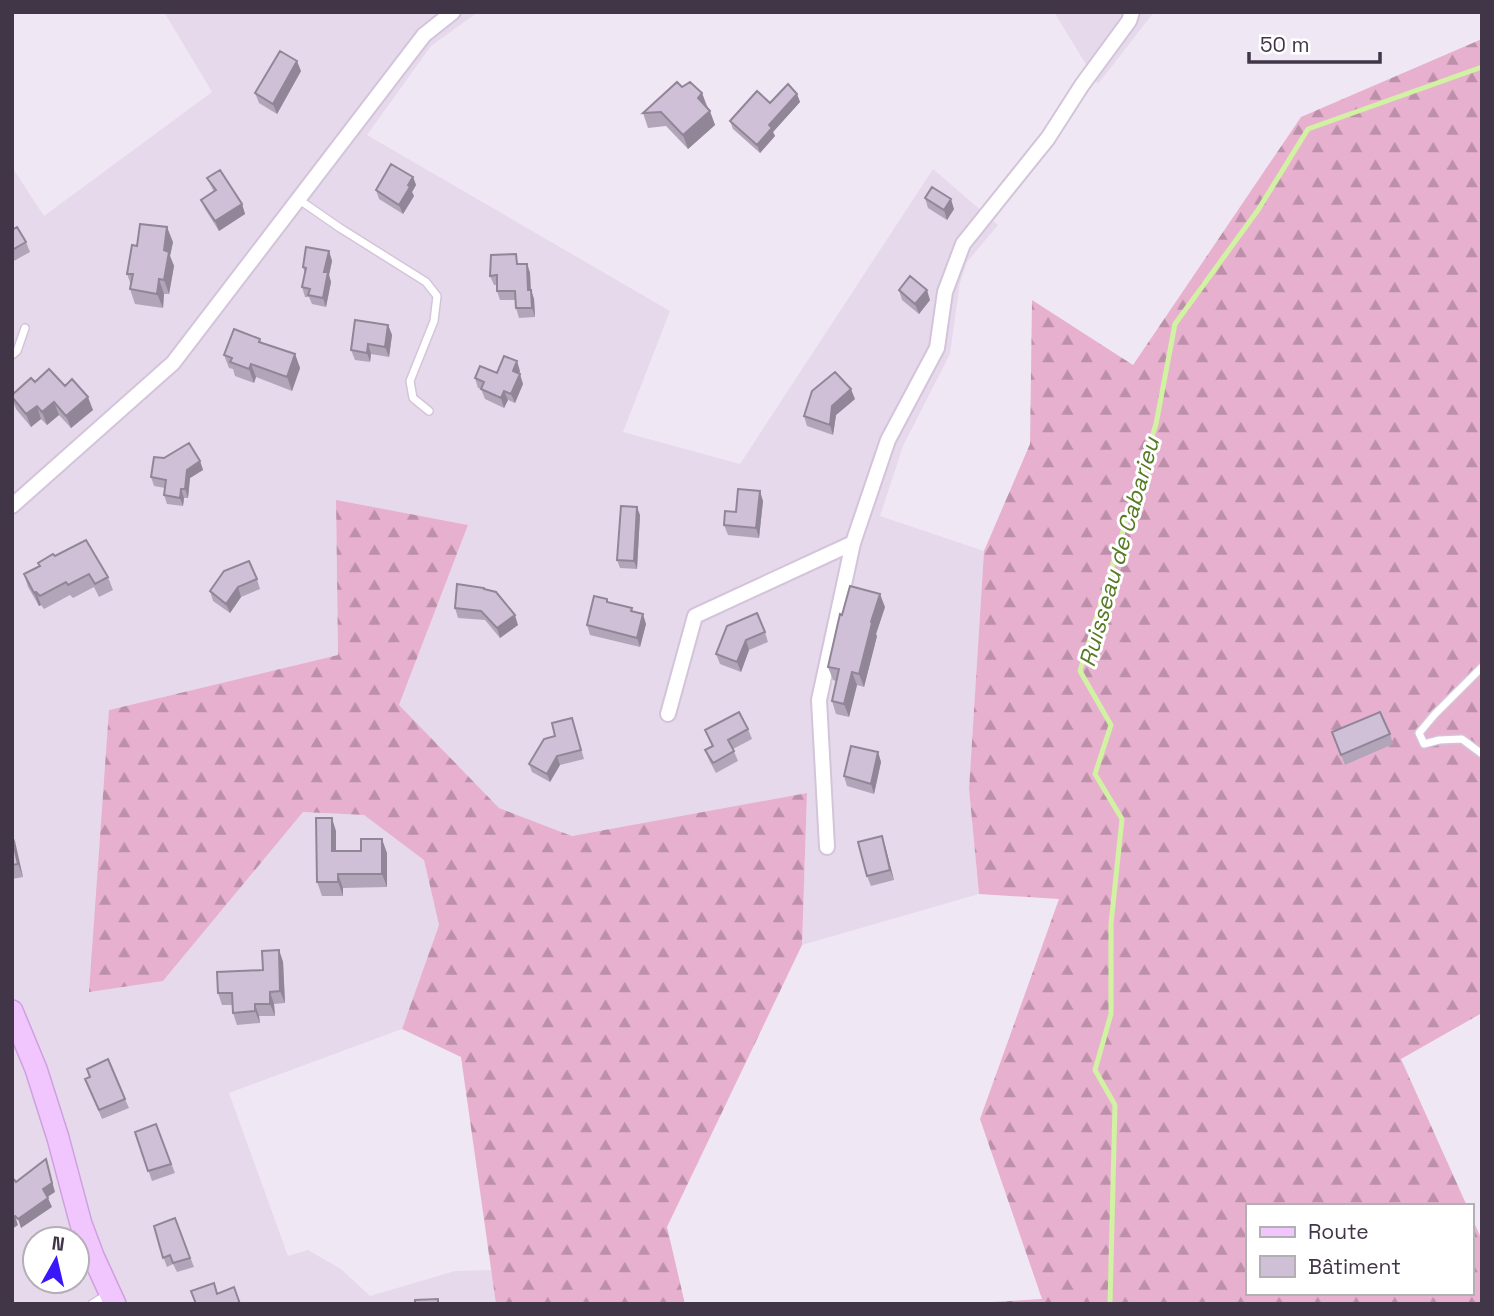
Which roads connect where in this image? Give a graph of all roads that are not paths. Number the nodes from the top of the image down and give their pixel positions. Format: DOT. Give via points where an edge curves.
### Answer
graph roads {
  1 [pos="453,12"];
  2 [pos="1132,12"];
  3 [pos="298,199"];
  4 [pos="25,328"];
  5 [pos="12,355"];
  6 [pos="429,411"];
  7 [pos="12,506"];
  8 [pos="853,543"];
  9 [pos="1482,667"];
  10 [pos="668,715"];
  11 [pos="1482,754"];
  12 [pos="827,847"];
  13 [pos="12,1011"];
  14 [pos="106,1300"];
  1 -- 3 [label="street" via="424,35"];
  2 -- 8 [label="street" via="1048,138 963,244 945,292 937,348 888,440"];
  3 -- 6 [label="lane" via="426,282 437,296 434,321 411,382 413,398"];
  3 -- 7 [label="street" via="173,363"];
  4 -- 5 [label="lane"];
  8 -- 10 [label="street" via="695,616"];
  8 -- 12 [label="street" via="819,700"];
  9 -- 11 [label="lane" via="1419,733 1424,744 1462,739"];
  13 -- 14 [label="street" via="36,1069"];
}
